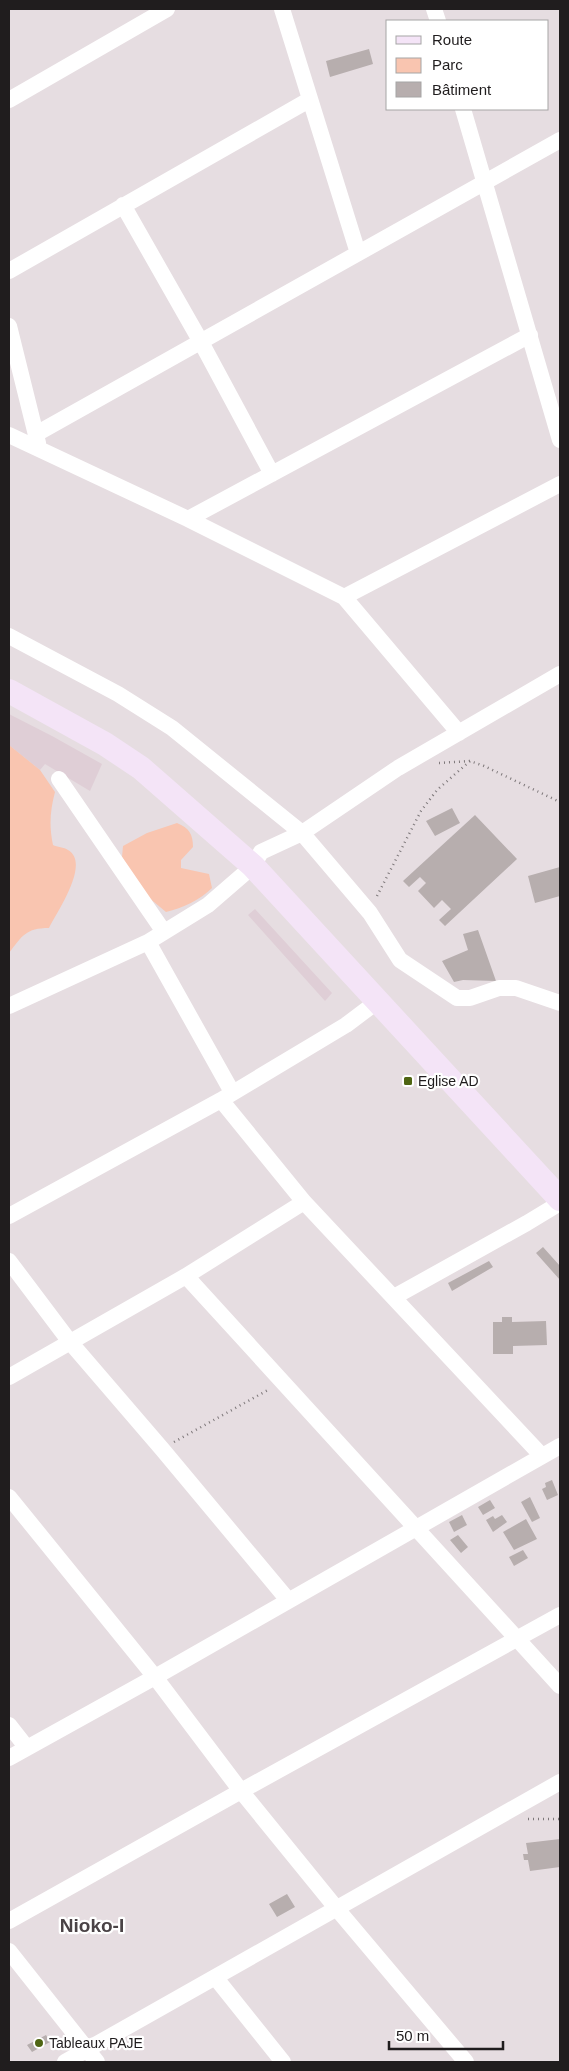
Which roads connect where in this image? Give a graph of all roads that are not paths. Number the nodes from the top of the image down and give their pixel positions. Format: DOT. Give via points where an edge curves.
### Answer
graph roads {
  1 [pos="167,9"];
  2 [pos="282,9"];
  3 [pos="140,16"];
  4 [pos="9,100"];
  5 [pos="309,100"];
  6 [pos="463,110"];
  7 [pos="560,140"];
  8 [pos="485,182"];
  9 [pos="123,205"];
  10 [pos="358,253"];
  11 [pos="9,271"];
  12 [pos="9,326"];
  13 [pos="530,334"];
  14 [pos="201,342"];
  15 [pos="36,434"];
  16 [pos="9,435"];
  17 [pos="560,440"];
  18 [pos="40,450"];
  19 [pos="272,474"];
  20 [pos="560,484"];
  21 [pos="188,519"];
  22 [pos="344,596"];
  23 [pos="9,636"];
  24 [pos="560,674"];
  25 [pos="9,677"];
  26 [pos="9,691"];
  27 [pos="459,732"];
  28 [pos="59,779"];
  29 [pos="302,833"];
  30 [pos="257,859"];
  31 [pos="164,932"];
  32 [pos="148,942"];
  33 [pos="378,1002"];
  34 [pos="560,1003"];
  35 [pos="9,1006"];
  36 [pos="226,1096"];
  37 [pos="560,1181"];
  38 [pos="560,1199"];
  39 [pos="304,1202"];
  40 [pos="560,1203"];
  41 [pos="9,1216"];
  42 [pos="9,1261"];
  43 [pos="186,1276"];
  44 [pos="394,1297"];
  45 [pos="70,1342"];
  46 [pos="9,1377"];
  47 [pos="560,1446"];
  48 [pos="542,1456"];
  49 [pos="9,1497"];
  50 [pos="416,1528"];
  51 [pos="288,1600"];
  52 [pos="560,1615"];
  53 [pos="517,1638"];
  54 [pos="155,1677"];
  55 [pos="560,1686"];
  56 [pos="9,1725"];
  57 [pos="27,1748"];
  58 [pos="9,1758"];
  59 [pos="560,1782"];
  60 [pos="241,1791"];
  61 [pos="337,1909"];
  62 [pos="9,1921"];
  63 [pos="9,1951"];
  64 [pos="215,1977"];
  65 [pos="91,2056"];
  66 [pos="65,2062"];
  67 [pos="283,2062"];
  68 [pos="466,2062"];
  1 -- 3 [label="street"];
  2 -- 5 [label="street"];
  3 -- 4 [label="street"];
  5 -- 9 [label="street"];
  5 -- 10 [label="street"];
  6 -- 8 [label="street"];
  7 -- 8 [label="street"];
  8 -- 10 [label="street"];
  8 -- 13 [label="street"];
  9 -- 11 [label="street"];
  9 -- 14 [label="street"];
  10 -- 14 [label="street"];
  12 -- 15 [label="street"];
  13 -- 17 [label="street"];
  13 -- 19 [label="street"];
  14 -- 15 [label="street"];
  14 -- 19 [label="street"];
  15 -- 18 [label="street"];
  16 -- 18 [label="street"];
  18 -- 21 [label="street"];
  19 -- 21 [label="street"];
  20 -- 22 [label="street"];
  21 -- 22 [label="street"];
  22 -- 27 [label="street"];
  23 -- 29 [label="street" via="118,694 172,728"];
  24 -- 27 [label="street"];
  25 -- 30 [label="street" via="112,732 141,752"];
  26 -- 30 [label="street" via="105,744 141,768"];
  27 -- 29 [label="street" via="398,768"];
  28 -- 31 [label="street"];
  29 -- 30 [label="street"];
  29 -- 34 [label="street" via="370,913 400,960 457,998 470,998 499,988 516,988"];
  30 -- 31 [label="street" via="208,904"];
  30 -- 33 [label="street"];
  30 -- 37 [label="street" via="367,972"];
  31 -- 32 [label="street"];
  32 -- 35 [label="street"];
  32 -- 36 [label="street"];
  33 -- 36 [label="street" via="346,1025"];
  33 -- 38 [label="street"];
  36 -- 39 [label="street"];
  36 -- 41 [label="street"];
  39 -- 43 [label="street"];
  39 -- 44 [label="street"];
  40 -- 44 [label="street"];
  42 -- 45 [label="street"];
  43 -- 45 [label="street"];
  43 -- 50 [label="street"];
  44 -- 48 [label="street"];
  45 -- 46 [label="street"];
  45 -- 51 [label="street"];
  47 -- 48 [label="street"];
  48 -- 50 [label="street"];
  49 -- 54 [label="street"];
  50 -- 51 [label="street"];
  50 -- 53 [label="street"];
  51 -- 54 [label="street"];
  52 -- 53 [label="street"];
  53 -- 55 [label="street"];
  53 -- 60 [label="street"];
  54 -- 57 [label="street"];
  54 -- 60 [label="street"];
  56 -- 57 [label="street"];
  57 -- 58 [label="street"];
  59 -- 61 [label="street"];
  60 -- 61 [label="street"];
  60 -- 62 [label="street"];
  61 -- 64 [label="street"];
  61 -- 68 [label="street"];
  63 -- 65 [label="street"];
  64 -- 65 [label="street"];
  64 -- 67 [label="street"];
  65 -- 66 [label="street"];
}
